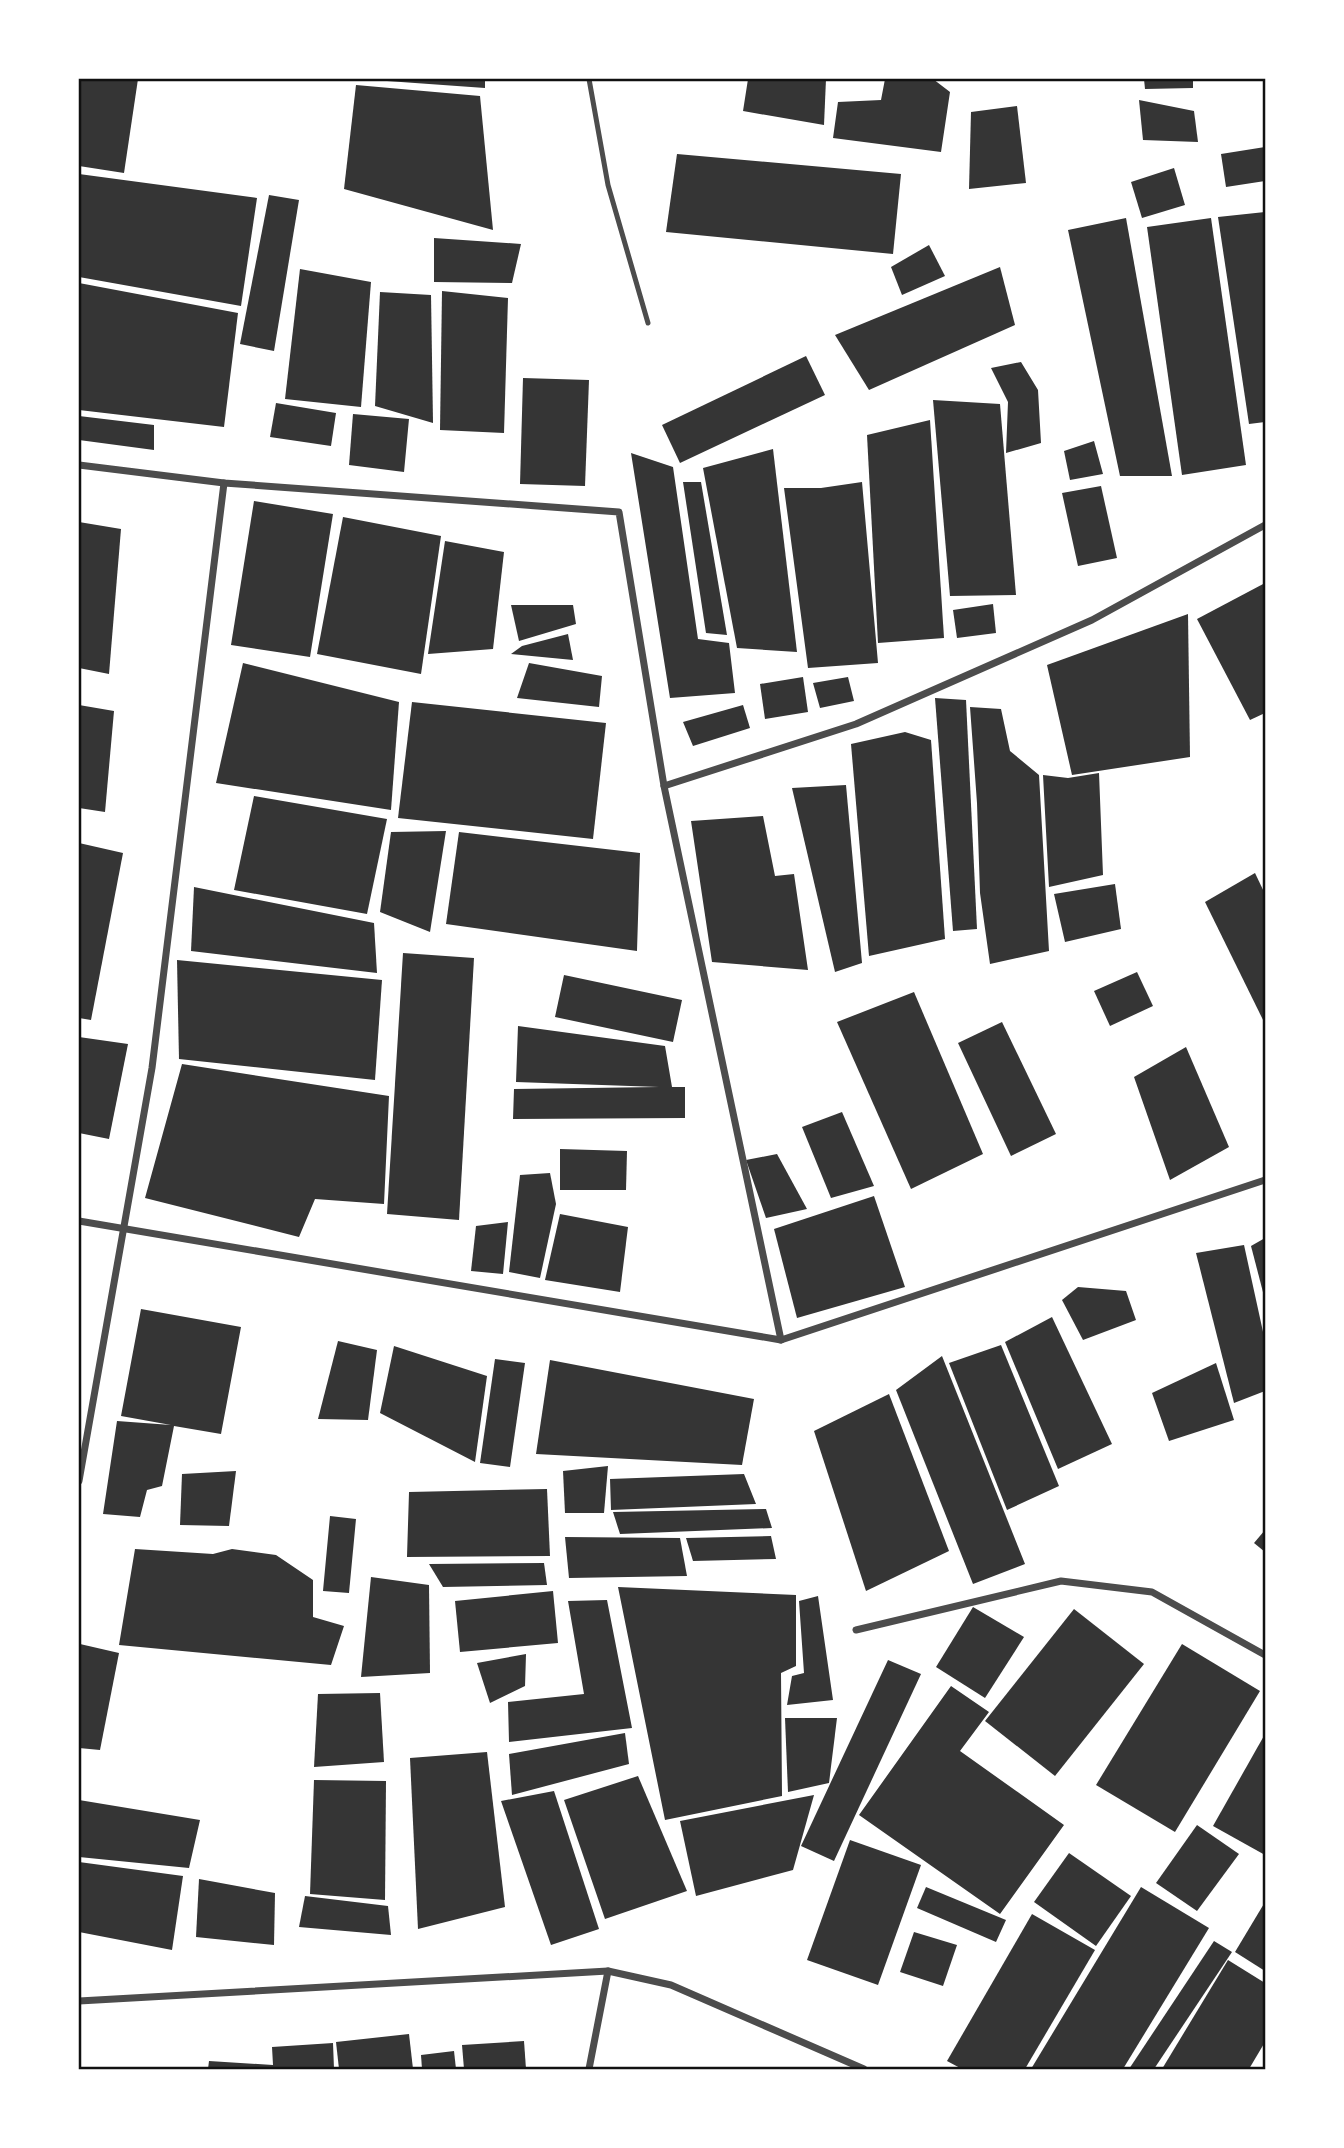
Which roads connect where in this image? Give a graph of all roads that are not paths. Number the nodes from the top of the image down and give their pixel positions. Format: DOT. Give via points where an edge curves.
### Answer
graph roads {
  1 [pos="589,79"];
  2 [pos="648,323"];
  3 [pos="79,465"];
  4 [pos="224,483"];
  5 [pos="1265,525"];
  6 [pos="664,786"];
  7 [pos="1265,1180"];
  8 [pos="79,1221"];
  9 [pos="122,1227"];
  10 [pos="781,1340"];
  11 [pos="79,1481"];
  12 [pos="856,1630"];
  13 [pos="1265,1655"];
  14 [pos="608,1971"];
  15 [pos="79,2001"];
  16 [pos="589,2069"];
  17 [pos="864,2069"];
  1 -- 2 [label="lane" via="608,185"];
  3 -- 4 [label="street"];
  4 -- 6 [label="street" via="619,512"];
  4 -- 9 [label="street" via="152,1068"];
  5 -- 6 [label="street" via="1092,620 856,724"];
  6 -- 10 [label="street"];
  7 -- 10 [label="street"];
  8 -- 9 [label="street"];
  9 -- 10 [label="street"];
  9 -- 11 [label="street"];
  12 -- 13 [label="street" via="1061,1581 1152,1592"];
  14 -- 15 [label="street"];
  14 -- 16 [label="street"];
  14 -- 17 [label="street" via="671,1985"];
}
